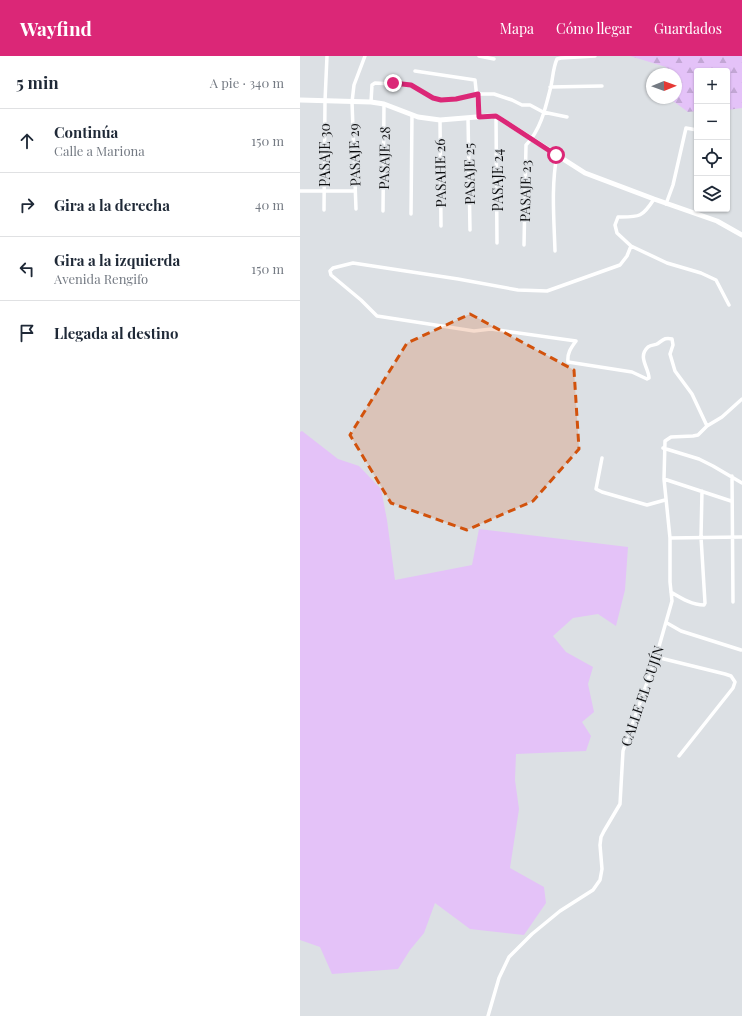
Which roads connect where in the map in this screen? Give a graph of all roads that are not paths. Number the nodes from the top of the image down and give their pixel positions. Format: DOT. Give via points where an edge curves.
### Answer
graph roads {
  1 [pos="327,56"];
  2 [pos="365,56"];
  3 [pos="479,56"];
  4 [pos="595,56"];
  5 [pos="494,59"];
  6 [pos="415,71"];
  7 [pos="602,86"];
  8 [pos="550,87"];
  9 [pos="478,94"];
  10 [pos="300,100"];
  11 [pos="325,101"];
  12 [pos="352,102"];
  13 [pos="371,102"];
  14 [pos="384,104"];
  15 [pos="543,112"];
  16 [pos="412,115"];
  17 [pos="496,116"];
  18 [pos="479,117"];
  19 [pos="567,117"];
  20 [pos="468,118"];
  21 [pos="440,120"];
  22 [pos="694,129"];
  23 [pos="532,139"];
  24 [pos="556,155"];
  25 [pos="355,190"];
  26 [pos="300,191"];
  27 [pos="324,191"];
  28 [pos="654,199"];
  29 [pos="666,204"];
  30 [pos="356,209"];
  31 [pos="324,210"];
  32 [pos="383,211"];
  33 [pos="411,214"];
  34 [pos="441,226"];
  35 [pos="470,230"];
  36 [pos="742,235"];
  37 [pos="497,243"];
  38 [pos="524,245"];
  39 [pos="631,246"];
  40 [pos="555,251"];
  41 [pos="729,305"];
  42 [pos="742,400"];
  43 [pos="707,426"];
  44 [pos="663,448"];
  45 [pos="602,458"];
  46 [pos="732,476"];
  47 [pos="664,479"];
  48 [pos="742,483"];
  49 [pos="702,491"];
  50 [pos="665,500"];
  51 [pos="731,501"];
  52 [pos="742,536"];
  53 [pos="701,537"];
  54 [pos="732,537"];
  55 [pos="670,538"];
  56 [pos="671,592"];
  57 [pos="733,602"];
  58 [pos="667,623"];
  59 [pos="741,650"];
  60 [pos="656,657"];
  61 [pos="679,756"];
  62 [pos="488,1016"];
  1 -- 11 [label="street, PASAJE 30"];
  2 -- 12 [label="street, PASAJE 29" via="354,85"];
  3 -- 5 [label="street"];
  4 -- 8 [label="street, PASAJE 23" via="557,59"];
  6 -- 9 [label="street" via="475,80"];
  7 -- 8 [label="street"];
  8 -- 15 [label="street, PASAJE 23"];
  9 -- 13 [label="street" via="441,100 411,85 375,83 372,85"];
  9 -- 15 [label="street" via="494,94 522,105 530,105"];
  9 -- 18 [label="street"];
  10 -- 11 [label="main road"];
  11 -- 12 [label="main road"];
  11 -- 27 [label="street, PASAJE 30"];
  12 -- 13 [label="main road"];
  12 -- 25 [label="street, PASAJE 29"];
  13 -- 14 [label="main road"];
  14 -- 16 [label="main road"];
  14 -- 32 [label="street, PASAJE 28"];
  15 -- 19 [label="street"];
  15 -- 23 [label="street, PASAJE 23" via="538,130"];
  16 -- 21 [label="main road"];
  16 -- 33 [label="street"];
  17 -- 18 [label="main road"];
  17 -- 23 [label="main road"];
  17 -- 37 [label="street, PASAJE 24"];
  18 -- 20 [label="main road"];
  20 -- 21 [label="main road"];
  20 -- 35 [label="street, PASAJE 25"];
  21 -- 34 [label="street, PASAHE 26"];
  22 -- 29 [label="street" via="686,128"];
  23 -- 24 [label="main road"];
  23 -- 38 [label="street, PASAJE 23" via="526,145"];
  24 -- 28 [label="main road" via="591,175"];
  24 -- 40 [label="street"];
  25 -- 27 [label="street"];
  25 -- 30 [label="street, PASAJE 29"];
  26 -- 27 [label="street"];
  27 -- 31 [label="street, PASAJE 30"];
  28 -- 29 [label="main road"];
  28 -- 39 [label="street" via="646,212 636,216 618,216 616,220 617,233"];
  29 -- 36 [label="main road" via="717,221"];
  39 -- 41 [label="street" via="667,263 716,280"];
  39 -- 43 [label="street" via="620,265 547,291 518,290 353,263 330,271 331,275 377,316 474,331 491,329 576,341 570,349 568,362 638,373 647,379 649,373 643,358 646,350 649,346 668,338 672,340 670,354 675,371 692,394"];
  42 -- 43 [label="street"];
  43 -- 44 [label="street" via="696,436 669,437 664,441"];
  44 -- 46 [label="street" via="699,460"];
  44 -- 47 [label="street, CALLE EL CUJÍN"];
  45 -- 50 [label="street" via="596,490 647,504"];
  46 -- 48 [label="street"];
  46 -- 51 [label="street"];
  47 -- 49 [label="street"];
  47 -- 50 [label="street, CALLE EL CUJÍN"];
  49 -- 51 [label="street"];
  49 -- 53 [label="street"];
  50 -- 55 [label="street, CALLE EL CUJÍN"];
  51 -- 54 [label="street"];
  52 -- 54 [label="street"];
  53 -- 54 [label="street"];
  53 -- 55 [label="street"];
  53 -- 56 [label="street" via="704,605 686,601"];
  54 -- 57 [label="street"];
  55 -- 56 [label="street, CALLE EL CUJÍN"];
  56 -- 58 [label="street, CALLE EL CUJÍN" via="672,601"];
  58 -- 59 [label="street" via="682,631"];
  58 -- 60 [label="street, CALLE EL CUJÍN"];
  60 -- 61 [label="street" via="725,674 731,676 735,682 722,703"];
  60 -- 62 [label="street, CALLE EL CUJÍN" via="624,751 620,804 601,837 602,869 598,883 593,890 560,911 532,934 509,958 498,978"];
}
